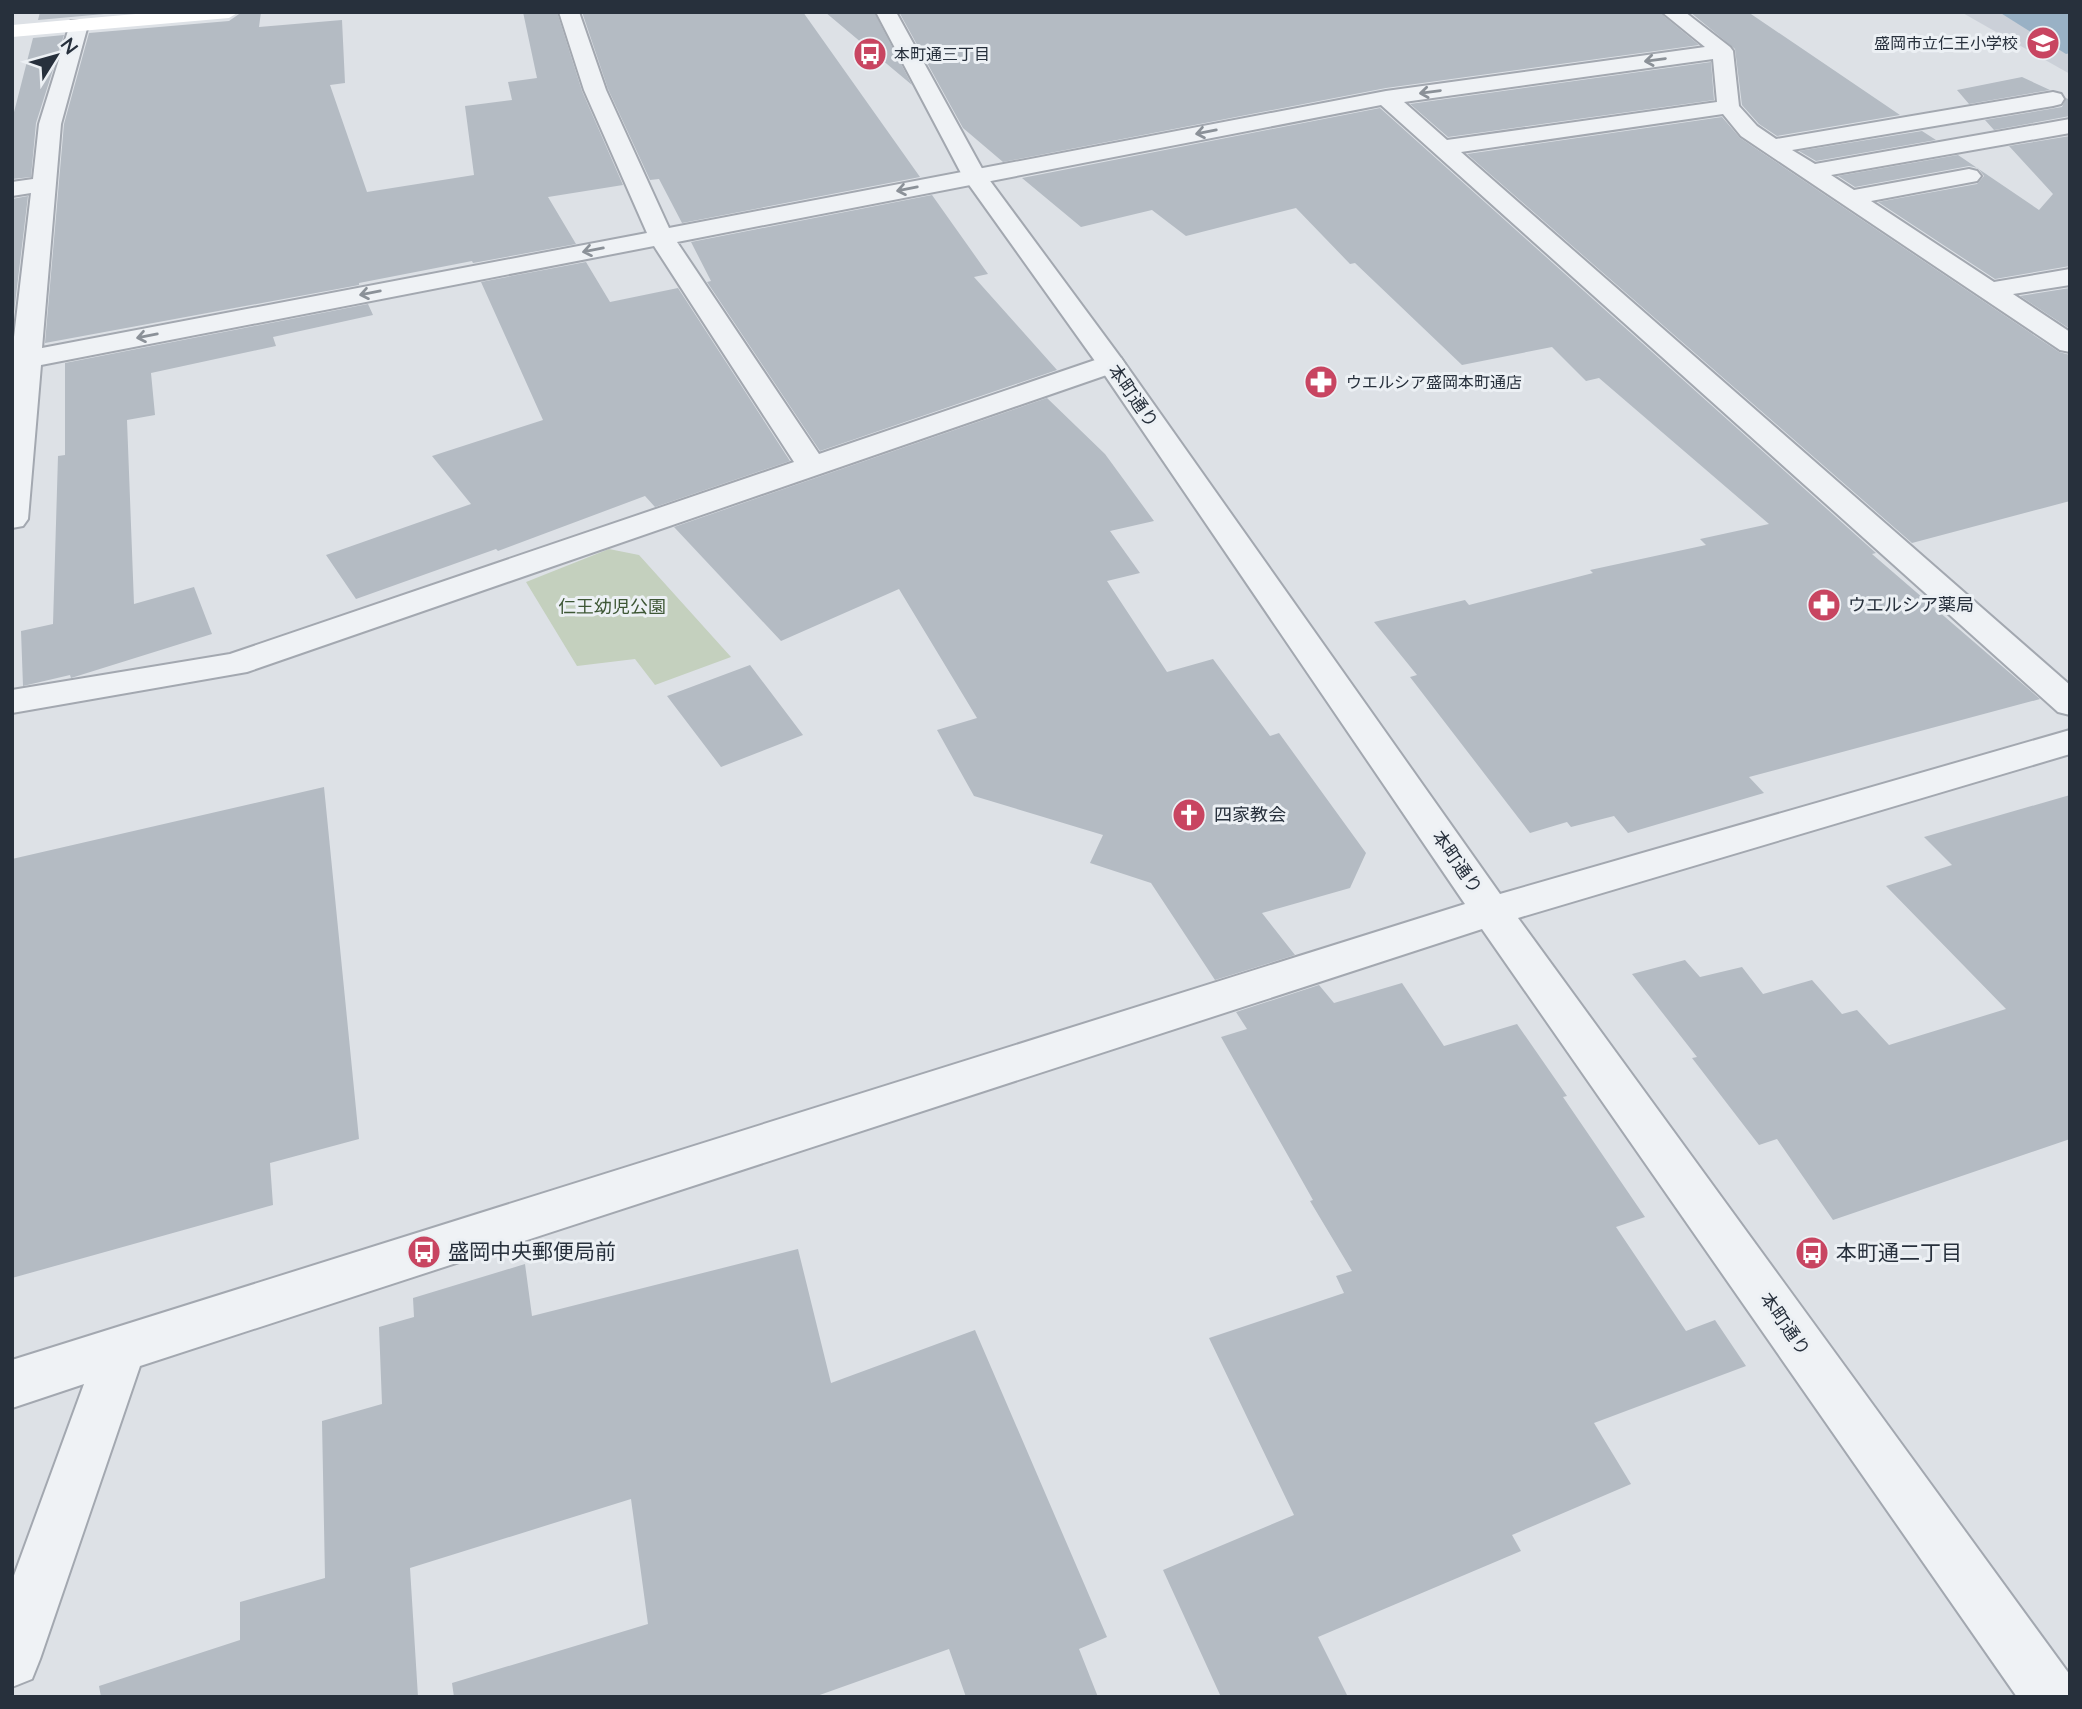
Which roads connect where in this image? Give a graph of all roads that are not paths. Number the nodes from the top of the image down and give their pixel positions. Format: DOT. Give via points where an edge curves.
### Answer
graph roads {
  1 [pos="229,12"];
  2 [pos="569,12"];
  3 [pos="886,12"];
  4 [pos="1672,12"];
  5 [pos="78,25"];
  6 [pos="12,31"];
  7 [pos="1723,51"];
  8 [pos="1386,98"];
  9 [pos="2053,99"];
  10 [pos="1728,107"];
  11 [pos="2070,125"];
  12 [pos="1773,146"];
  13 [pos="1441,148"];
  14 [pos="1810,172"];
  15 [pos="974,175"];
  16 [pos="1969,176"];
  17 [pos="45,184"];
  18 [pos="12,189"];
  19 [pos="1849,198"];
  20 [pos="660,237"];
  21 [pos="2070,277"];
  22 [pos="1988,291"];
  23 [pos="2070,344"];
  24 [pos="20,360"];
  25 [pos="1111,364"];
  26 [pos="811,465"];
  27 [pos="12,519"];
  28 [pos="12,702"];
  29 [pos="2070,704"];
  30 [pos="2070,741"];
  31 [pos="1491,911"];
  32 [pos="121,1350"];
  33 [pos="12,1384"];
  34 [pos="12,1659"];
  35 [pos="2051,1697"];
  1 -- 5 [label="main road"];
  2 -- 20 [label="street" via="595,90"];
  3 -- 15 [label="street, 本町通り"];
  4 -- 7 [label="street"];
  5 -- 6 [label="main road"];
  5 -- 17 [label="street" via="50,124"];
  7 -- 8 [label="street, one-way"];
  7 -- 10 [label="street"];
  8 -- 13 [label="street"];
  8 -- 15 [label="street, one-way"];
  9 -- 12 [label="street"];
  10 -- 12 [label="street" via="1749,131"];
  10 -- 13 [label="street"];
  11 -- 14 [label="street"];
  12 -- 14 [label="street"];
  13 -- 29 [label="street"];
  14 -- 19 [label="street"];
  15 -- 20 [label="street, one-way"];
  15 -- 25 [label="street, 本町通り"];
  16 -- 19 [label="street"];
  17 -- 18 [label="street"];
  17 -- 24 [label="street"];
  19 -- 22 [label="street"];
  20 -- 24 [label="street, one-way"];
  20 -- 26 [label="street"];
  21 -- 22 [label="street"];
  22 -- 23 [label="street"];
  24 -- 27 [label="street"];
  25 -- 26 [label="street"];
  25 -- 31 [label="street, 本町通り"];
  26 -- 28 [label="street" via="235,664"];
  30 -- 31 [label="street"];
  31 -- 32 [label="street"];
  31 -- 35 [label="street, 本町通り"];
  32 -- 33 [label="street"];
  32 -- 34 [label="street"];
}
